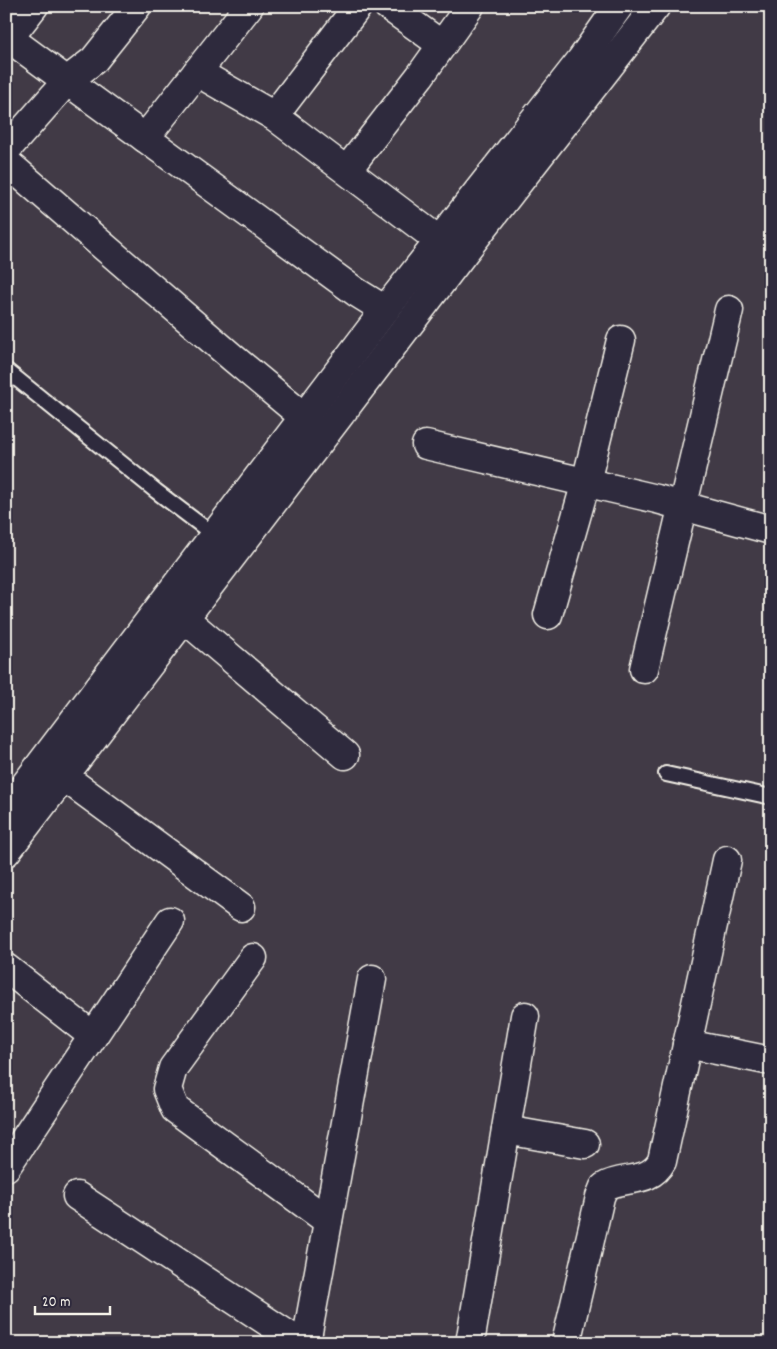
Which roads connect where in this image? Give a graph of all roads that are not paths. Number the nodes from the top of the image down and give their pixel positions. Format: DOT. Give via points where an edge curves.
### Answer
graph roads {
  1 [pos="34,6"];
  2 [pos="137,6"];
  3 [pos="249,6"];
  4 [pos="358,6"];
  5 [pos="388,6"];
  6 [pos="470,6"];
  7 [pos="619,6"];
  8 [pos="656,6"];
  9 [pos="7,37"];
  10 [pos="442,45"];
  11 [pos="197,72"];
  12 [pos="67,81"];
  13 [pos="274,116"];
  14 [pos="11,134"];
  15 [pos="145,138"];
  16 [pos="6,162"];
  17 [pos="347,170"];
  18 [pos="440,242"];
  19 [pos="385,310"];
  20 [pos="729,310"];
  21 [pos="621,340"];
  22 [pos="6,370"];
  23 [pos="305,418"];
  24 [pos="426,445"];
  25 [pos="586,482"];
  26 [pos="682,505"];
  27 [pos="771,530"];
  28 [pos="214,535"];
  29 [pos="548,616"];
  30 [pos="185,619"];
  31 [pos="644,669"];
  32 [pos="345,755"];
  33 [pos="666,774"];
  34 [pos="63,776"];
  35 [pos="771,797"];
  36 [pos="6,810"];
  37 [pos="6,852"];
  38 [pos="727,860"];
  39 [pos="241,907"];
  40 [pos="170,921"];
  41 [pos="253,958"];
  42 [pos="6,968"];
  43 [pos="372,979"];
  44 [pos="525,1016"];
  45 [pos="93,1036"];
  46 [pos="687,1044"];
  47 [pos="771,1061"];
  48 [pos="506,1130"];
  49 [pos="584,1144"];
  50 [pos="6,1167"];
  51 [pos="77,1196"];
  52 [pos="328,1221"];
  53 [pos="300,1343"];
  54 [pos="306,1343"];
  55 [pos="470,1343"];
  56 [pos="566,1343"];
  1 -- 9 [label="street"];
  2 -- 12 [label="street" via="94,60"];
  3 -- 11 [label="street"];
  4 -- 13 [label="street"];
  5 -- 10 [label="street"];
  6 -- 10 [label="street"];
  7 -- 18 [label="street"];
  8 -- 30 [label="street"];
  9 -- 12 [label="street"];
  10 -- 17 [label="street"];
  11 -- 13 [label="street"];
  11 -- 15 [label="street"];
  12 -- 14 [label="street"];
  12 -- 15 [label="street"];
  13 -- 17 [label="street"];
  15 -- 19 [label="street"];
  16 -- 23 [label="street"];
  17 -- 18 [label="street"];
  18 -- 19 [label="street"];
  19 -- 23 [label="street"];
  20 -- 26 [label="street"];
  21 -- 25 [label="street"];
  22 -- 28 [label="lane"];
  23 -- 28 [label="street"];
  24 -- 25 [label="street"];
  25 -- 26 [label="street"];
  25 -- 29 [label="street"];
  26 -- 27 [label="street"];
  26 -- 31 [label="street"];
  28 -- 36 [label="street"];
  30 -- 32 [label="street"];
  30 -- 34 [label="street"];
  33 -- 35 [label="lane"];
  34 -- 37 [label="street"];
  34 -- 39 [label="street"];
  38 -- 46 [label="street"];
  40 -- 45 [label="street"];
  41 -- 52 [label="street" via="173,1068 167,1089 169,1100 175,1109"];
  42 -- 45 [label="street"];
  43 -- 52 [label="street"];
  44 -- 48 [label="street"];
  45 -- 50 [label="street"];
  46 -- 47 [label="street"];
  46 -- 56 [label="street" via="659,1167 640,1179 604,1187"];
  48 -- 49 [label="street"];
  48 -- 55 [label="street"];
  51 -- 53 [label="street"];
  52 -- 54 [label="street"];
}
